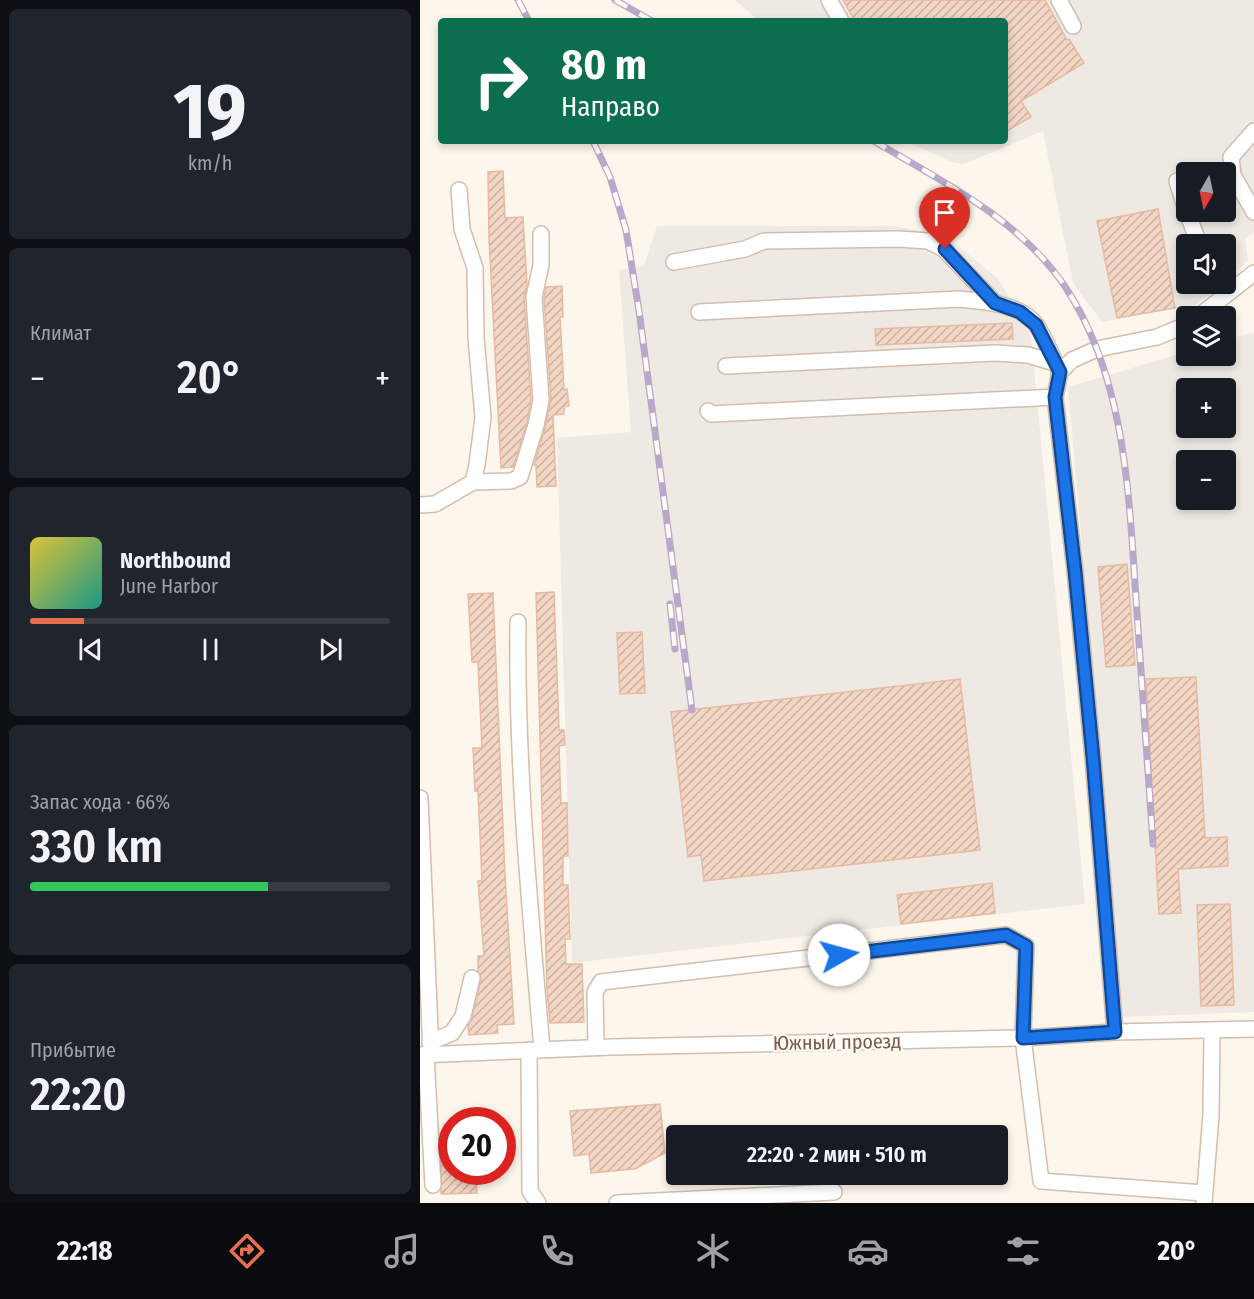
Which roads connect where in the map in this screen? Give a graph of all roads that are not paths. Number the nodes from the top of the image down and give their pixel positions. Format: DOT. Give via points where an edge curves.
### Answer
graph roads {
  1 [pos="829,0"];
  2 [pos="1059,0"];
  3 [pos="839,18"];
  4 [pos="1073,26"];
  5 [pos="1254,131"];
  6 [pos="459,190"];
  7 [pos="1254,212"];
  8 [pos="541,234"];
  9 [pos="674,262"];
  10 [pos="1254,273"];
  11 [pos="1236,282"];
  12 [pos="1218,294"];
  13 [pos="995,303"];
  14 [pos="1208,306"];
  15 [pos="699,312"];
  16 [pos="1176,329"];
  17 [pos="726,366"];
  18 [pos="1058,367"];
  19 [pos="1055,397"];
  20 [pos="708,411"];
  21 [pos="472,482"];
  22 [pos="420,505"];
  23 [pos="518,622"];
  24 [pos="420,798"];
  25 [pos="472,978"];
  26 [pos="1254,1029"];
  27 [pos="1212,1031"];
  28 [pos="1115,1032"];
  29 [pos="1023,1038"];
  30 [pos="596,1047"];
  31 [pos="535,1049"];
  32 [pos="427,1051"];
  33 [pos="433,1185"];
  34 [pos="834,1192"];
  35 [pos="1204,1198"];
  36 [pos="531,1199"];
  37 [pos="617,1203"];
  1 -- 3 [label="street"];
  2 -- 4 [label="street"];
  5 -- 7 [label="street" via="1231,157 1233,175"];
  6 -- 21 [label="street" via="462,229 475,268 483,417"];
  8 -- 21 [label="street" via="542,265 534,297 541,400 536,425 520,477 511,481"];
  9 -- 13 [label="street" via="745,249 764,241 928,241 945,249"];
  10 -- 11 [label="street"];
  12 -- 14 [label="street"];
  13 -- 15 [label="street" via="960,299"];
  13 -- 18 [label="street" via="1020,312 1036,325"];
  16 -- 18 [label="street" via="1157,338 1097,349"];
  17 -- 18 [label="street" via="995,353 1028,355"];
  18 -- 19 [label="street"];
  19 -- 20 [label="street" via="711,414"];
  19 -- 28 [label="street" via="1092,746"];
  21 -- 22 [label="street" via="435,504"];
  23 -- 31 [label="street" via="517,694"];
  24 -- 32 [label="street" via="430,1017"];
  25 -- 32 [label="street" via="463,1016 452,1033"];
  26 -- 27 [label="street, Южный проезд"];
  27 -- 28 [label="street, Южный проезд"];
  27 -- 35 [label="street"];
  28 -- 29 [label="street, Южный проезд"];
  29 -- 30 [label="street, Южный проезд"];
  29 -- 30 [label="street" via="1026,946 1006,935 601,982 596,992"];
  29 -- 35 [label="street" via="1041,1181"];
  30 -- 31 [label="street, Южный проезд"];
  31 -- 32 [label="street, Южный проезд"];
  31 -- 36 [label="street"];
  32 -- 33 [label="street"];
  34 -- 37 [label="street"];
}
